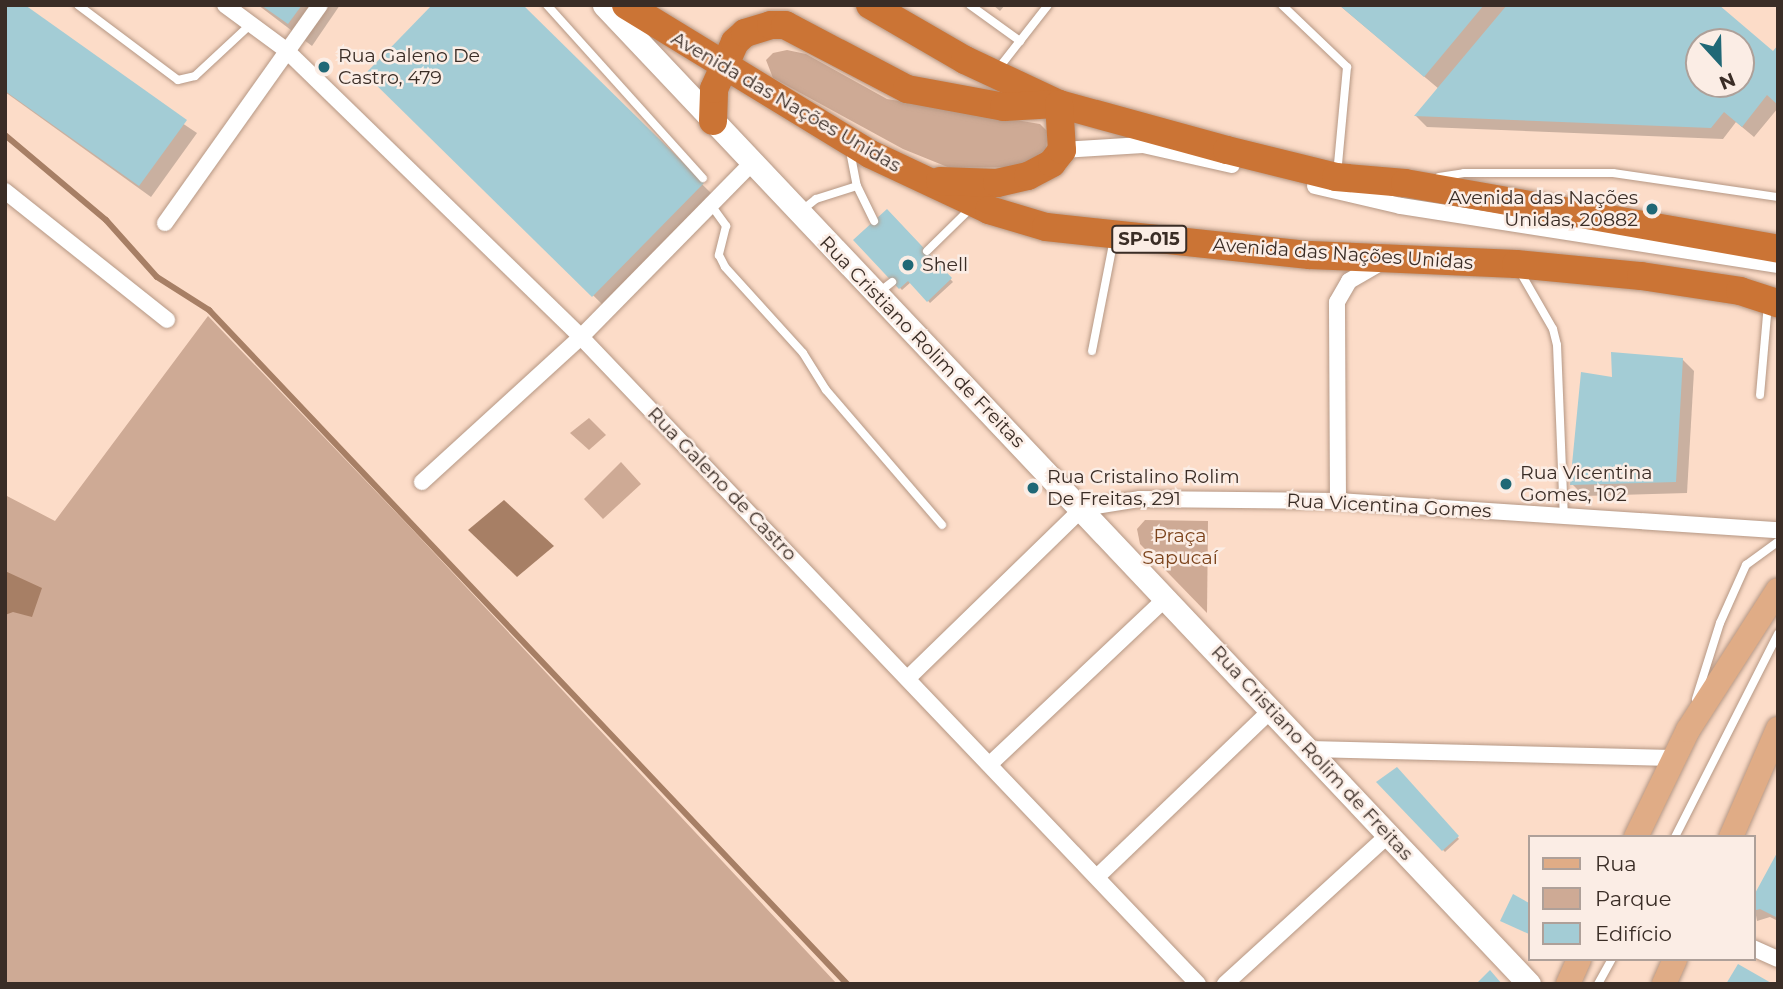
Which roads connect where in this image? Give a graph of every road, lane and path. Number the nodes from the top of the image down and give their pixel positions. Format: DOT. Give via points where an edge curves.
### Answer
graph roads {
  1 [pos="78,5"];
  2 [pos="225,5"];
  3 [pos="320,5"];
  4 [pos="547,5"];
  5 [pos="604,5"];
  6 [pos="626,5"];
  7 [pos="870,5"];
  8 [pos="970,5"];
  9 [pos="1048,5"];
  10 [pos="1282,5"];
  11 [pos="251,24"];
  12 [pos="1020,41"];
  13 [pos="286,50"];
  14 [pos="721,67"];
  15 [pos="993,74"];
  16 [pos="1059,104"];
  17 [pos="713,121"];
  18 [pos="848,141"];
  19 [pos="1062,150"];
  20 [pos="751,164"];
  21 [pos="1336,177"];
  22 [pos="703,178"];
  23 [pos="920,179"];
  24 [pos="1405,183"];
  25 [pos="857,186"];
  26 [pos="5,191"];
  27 [pos="1778,197"];
  28 [pos="975,204"];
  29 [pos="712,205"];
  30 [pos="798,213"];
  31 [pos="874,221"];
  32 [pos="165,223"];
  33 [pos="1114,236"];
  34 [pos="1778,249"];
  35 [pos="927,251"];
  36 [pos="1388,258"];
  37 [pos="1516,264"];
  38 [pos="1778,265"];
  39 [pos="1773,302"];
  40 [pos="167,320"];
  41 [pos="581,337"];
  42 [pos="1092,351"];
  43 [pos="1760,395"];
  44 [pos="422,482"];
  45 [pos="1338,501"];
  46 [pos="1083,508"];
  47 [pos="1564,516"];
  48 [pos="942,525"];
  49 [pos="1778,530"];
  50 [pos="1778,542"];
  51 [pos="1778,590"];
  52 [pos="1166,598"];
  53 [pos="1778,634"];
  54 [pos="908,678"];
  55 [pos="1272,709"];
  56 [pos="1778,729"];
  57 [pos="1688,730"];
  58 [pos="1308,749"];
  59 [pos="1674,758"];
  60 [pos="990,764"];
  61 [pos="1389,834"];
  62 [pos="1637,835"];
  63 [pos="1676,835"];
  64 [pos="1732,835"];
  65 [pos="1098,876"];
  66 [pos="1755,949"];
  67 [pos="1778,959"];
  68 [pos="1578,961"];
  69 [pos="1611,961"];
  70 [pos="1674,961"];
  71 [pos="1198,984"];
  72 [pos="1225,984"];
  73 [pos="1529,984"];
  74 [pos="1568,984"];
  75 [pos="1598,984"];
  76 [pos="1664,984"];
  1 -- 11 [label="lane" via="178,79 195,76"];
  2 -- 11 [label="street, Rua Galeno de Castro"];
  3 -- 13 [label="street"];
  4 -- 22 [label="lane"];
  5 -- 17 [label="street, Rua Cristiano Rolim de Freitas"];
  6 -- 14 [label="highway, Avenida das Nações Unidas / SP-015"];
  7 -- 15 [label="highway"];
  8 -- 12 [label="lane"];
  9 -- 12 [label="lane"];
  10 -- 21 [label="lane" via="1346,67"];
  11 -- 13 [label="street, Rua Galeno de Castro"];
  12 -- 15 [label="lane"];
  13 -- 32 [label="street"];
  13 -- 41 [label="street, Rua Galeno de Castro"];
  14 -- 16 [label="highway" via="745,33 785,25 907,89 1004,107"];
  14 -- 17 [label="highway" via="711,103"];
  14 -- 18 [label="highway, Avenida das Nações Unidas / SP-015"];
  15 -- 16 [label="highway"];
  16 -- 19 [label="highway"];
  16 -- 21 [label="highway"];
  17 -- 20 [label="street, Rua Cristiano Rolim de Freitas"];
  18 -- 23 [label="highway, Avenida das Nações Unidas / SP-015"];
  18 -- 25 [label="lane"];
  19 -- 23 [label="highway" via="1052,163 1028,176 997,184"];
  19 -- 38 [label="street" via="1143,145 1401,206"];
  20 -- 29 [label="street"];
  20 -- 30 [label="street, Rua Cristiano Rolim de Freitas"];
  21 -- 24 [label="highway"];
  23 -- 28 [label="highway, Avenida das Nações Unidas / SP-015"];
  24 -- 27 [label="lane" via="1464,173 1614,173"];
  24 -- 34 [label="highway"];
  25 -- 30 [label="lane" via="816,199"];
  25 -- 31 [label="lane"];
  26 -- 40 [label="street"];
  28 -- 33 [label="highway, Avenida das Nações Unidas / SP-015" via="1046,227"];
  28 -- 35 [label="lane"];
  29 -- 41 [label="street"];
  29 -- 48 [label="lane" via="726,226 719,255 725,267 803,353 826,390"];
  30 -- 46 [label="street, Rua Cristiano Rolim de Freitas" via="884,288"];
  33 -- 36 [label="highway, Avenida das Nações Unidas / SP-015"];
  33 -- 42 [label="lane"];
  36 -- 37 [label="highway, Avenida das Nações Unidas / SP-015"];
  36 -- 45 [label="street" via="1349,281 1337,302"];
  37 -- 39 [label="highway, Avenida das Nações Unidas / SP-015" via="1641,276"];
  37 -- 47 [label="lane" via="1557,345"];
  39 -- 43 [label="lane"];
  41 -- 44 [label="street"];
  41 -- 54 [label="street, Rua Galeno de Castro"];
  45 -- 46 [label="street, Rua Vicentina Gomes" via="1140,499"];
  45 -- 47 [label="street, Rua Vicentina Gomes"];
  46 -- 52 [label="street, Rua Cristiano Rolim de Freitas"];
  46 -- 54 [label="street"];
  47 -- 49 [label="street, Rua Vicentina Gomes"];
  50 -- 57 [label="lane" via="1746,565 1720,623"];
  51 -- 57 [label="main road"];
  52 -- 55 [label="street, Rua Cristiano Rolim de Freitas"];
  52 -- 60 [label="street"];
  53 -- 63 [label="lane"];
  54 -- 60 [label="street, Rua Galeno de Castro"];
  55 -- 58 [label="street, Rua Cristiano Rolim de Freitas"];
  55 -- 65 [label="street"];
  56 -- 64 [label="main road"];
  57 -- 59 [label="main road"];
  58 -- 59 [label="street"];
  58 -- 61 [label="street, Rua Cristiano Rolim de Freitas"];
  59 -- 62 [label="main road"];
  60 -- 65 [label="street, Rua Galeno de Castro"];
  61 -- 72 [label="street"];
  61 -- 73 [label="street, Rua Cristiano Rolim de Freitas"];
  65 -- 71 [label="street, Rua Galeno de Castro"];
  66 -- 67 [label="street"];
  68 -- 74 [label="main road"];
  69 -- 75 [label="lane"];
  70 -- 76 [label="main road"];
}
